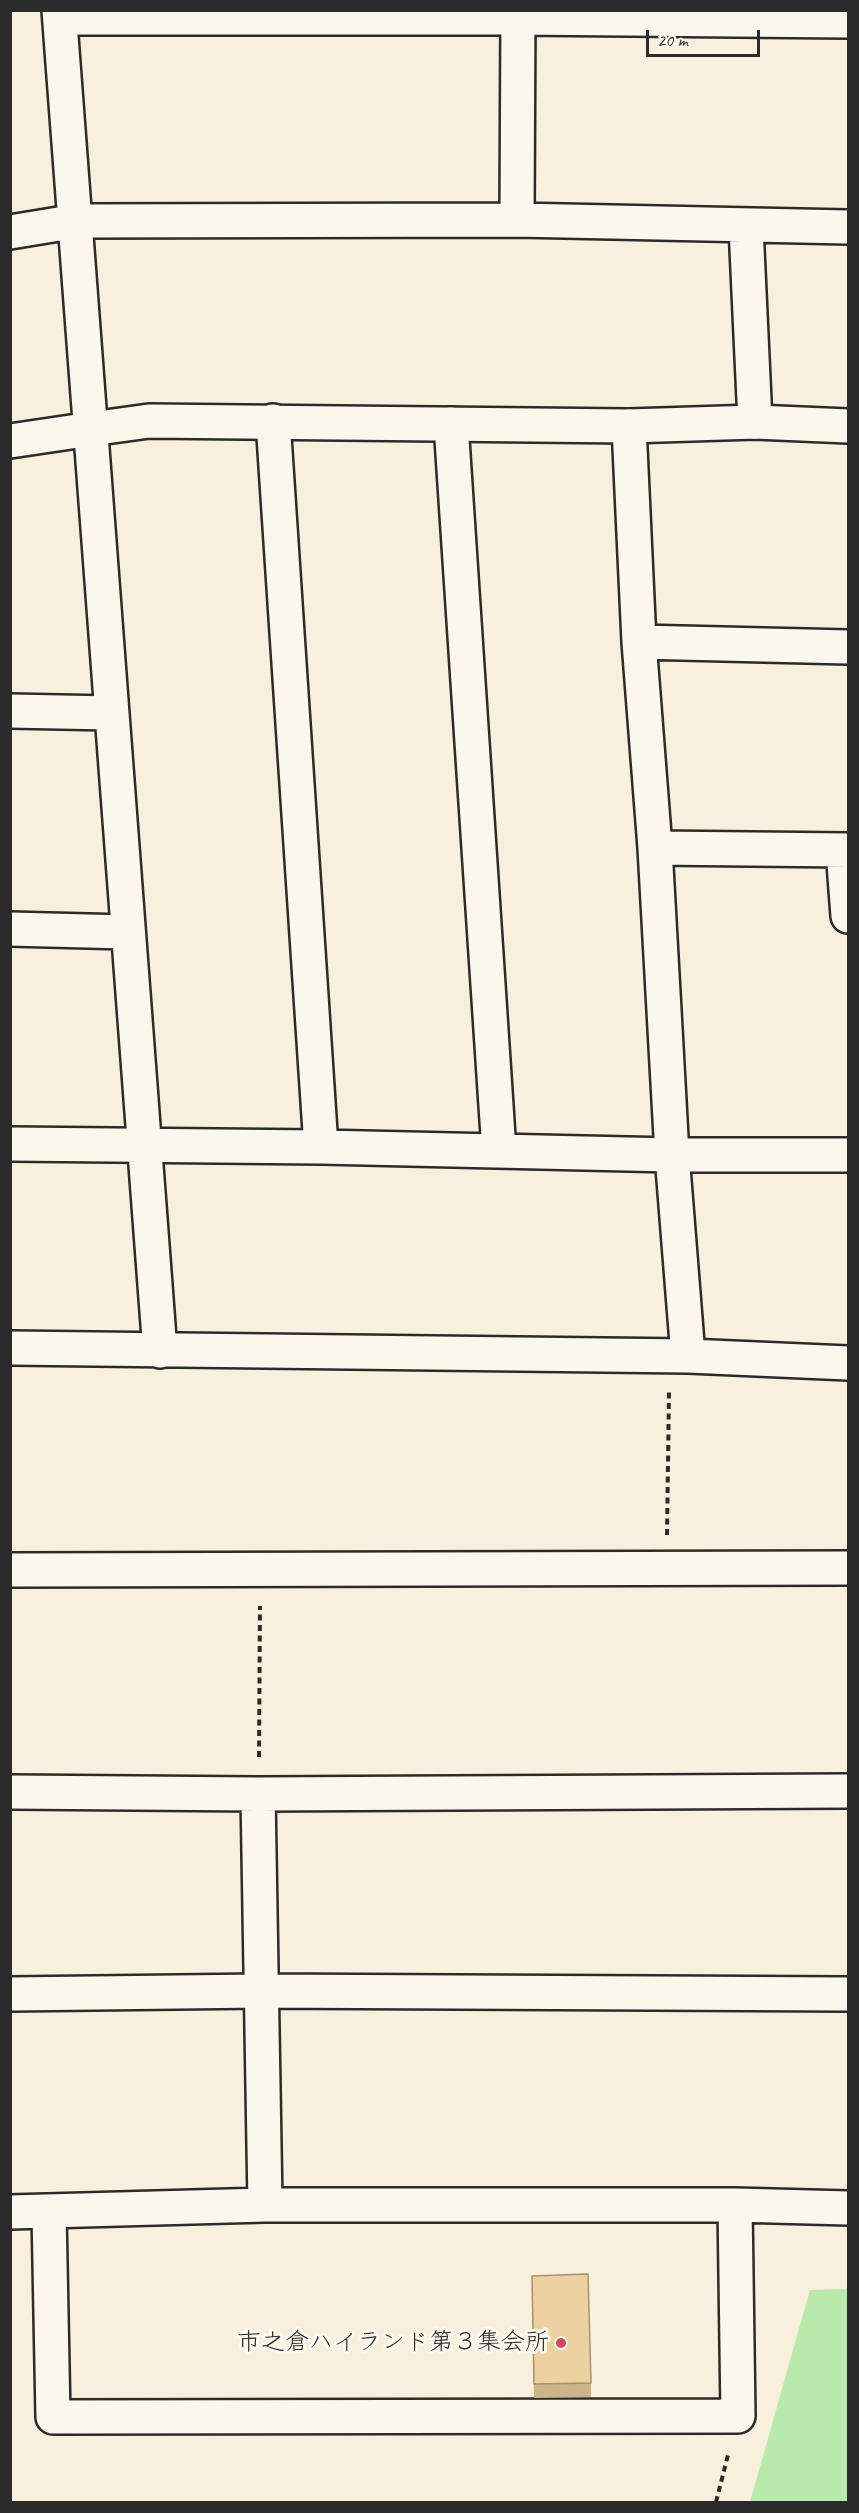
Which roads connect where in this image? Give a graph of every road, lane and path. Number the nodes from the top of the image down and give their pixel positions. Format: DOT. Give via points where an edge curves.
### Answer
graph roads {
  1 [pos="60,14"];
  2 [pos="518,14"];
  3 [pos="849,21"];
  4 [pos="517,220"];
  5 [pos="77,221"];
  6 [pos="849,226"];
  7 [pos="746,227"];
  8 [pos="10,232"];
  9 [pos="273,421"];
  10 [pos="754,422"];
  11 [pos="451,424"];
  12 [pos="629,426"];
  13 [pos="849,426"];
  14 [pos="92,429"];
  15 [pos="10,441"];
  16 [pos="639,642"];
  17 [pos="849,647"];
  18 [pos="10,711"];
  19 [pos="111,713"];
  20 [pos="655,848"];
  21 [pos="846,850"];
  22 [pos="849,916"];
  23 [pos="10,930"];
  24 [pos="127,932"];
  25 [pos="10,1144"];
  26 [pos="144,1147"];
  27 [pos="321,1147"];
  28 [pos="499,1151"];
  29 [pos="672,1155"];
  30 [pos="849,1155"];
  31 [pos="10,1348"];
  32 [pos="160,1351"];
  33 [pos="679,1355"];
  34 [pos="849,1363"];
  35 [pos="667,1568"];
  36 [pos="849,1568"];
  37 [pos="10,1570"];
  38 [pos="260,1570"];
  39 [pos="849,1791"];
  40 [pos="10,1792"];
  41 [pos="258,1794"];
  42 [pos="261,1991"];
  43 [pos="10,1994"];
  44 [pos="849,1994"];
  45 [pos="265,2205"];
  46 [pos="735,2205"];
  47 [pos="849,2208"];
  48 [pos="10,2212"];
  49 [pos="49,2212"];
  50 [pos="738,2416"];
  51 [pos="716,2502"];
  1 -- 2 [label="street"];
  1 -- 5 [label="street"];
  2 -- 3 [label="street"];
  2 -- 4 [label="street"];
  4 -- 5 [label="street"];
  4 -- 7 [label="street"];
  5 -- 8 [label="street"];
  5 -- 14 [label="street"];
  6 -- 7 [label="street"];
  7 -- 10 [label="street"];
  9 -- 11 [label="street"];
  9 -- 14 [label="street" via="149,421"];
  9 -- 27 [label="street"];
  10 -- 12 [label="street"];
  10 -- 13 [label="street"];
  11 -- 12 [label="street"];
  11 -- 28 [label="street"];
  12 -- 16 [label="street"];
  14 -- 15 [label="street"];
  14 -- 19 [label="street"];
  16 -- 17 [label="street"];
  16 -- 20 [label="street"];
  18 -- 19 [label="street"];
  19 -- 24 [label="street"];
  20 -- 21 [label="street"];
  20 -- 29 [label="street"];
  21 -- 22 [label="street"];
  23 -- 24 [label="street"];
  24 -- 26 [label="street"];
  25 -- 26 [label="street"];
  26 -- 27 [label="street"];
  26 -- 32 [label="street"];
  27 -- 28 [label="street"];
  28 -- 29 [label="street"];
  29 -- 30 [label="street"];
  29 -- 33 [label="street"];
  31 -- 32 [label="street"];
  32 -- 33 [label="street"];
  33 -- 34 [label="street"];
  33 -- 35 [label="path"];
  35 -- 36 [label="street"];
  35 -- 38 [label="street"];
  37 -- 38 [label="street"];
  38 -- 41 [label="path"];
  39 -- 41 [label="street"];
  40 -- 41 [label="street"];
  41 -- 42 [label="street"];
  42 -- 43 [label="street"];
  42 -- 44 [label="street"];
  42 -- 45 [label="street"];
  45 -- 46 [label="street"];
  45 -- 49 [label="street"];
  46 -- 47 [label="street"];
  46 -- 50 [label="street"];
  48 -- 49 [label="street"];
  49 -- 50 [label="street" via="53,2416"];
  50 -- 51 [label="path"];
}
